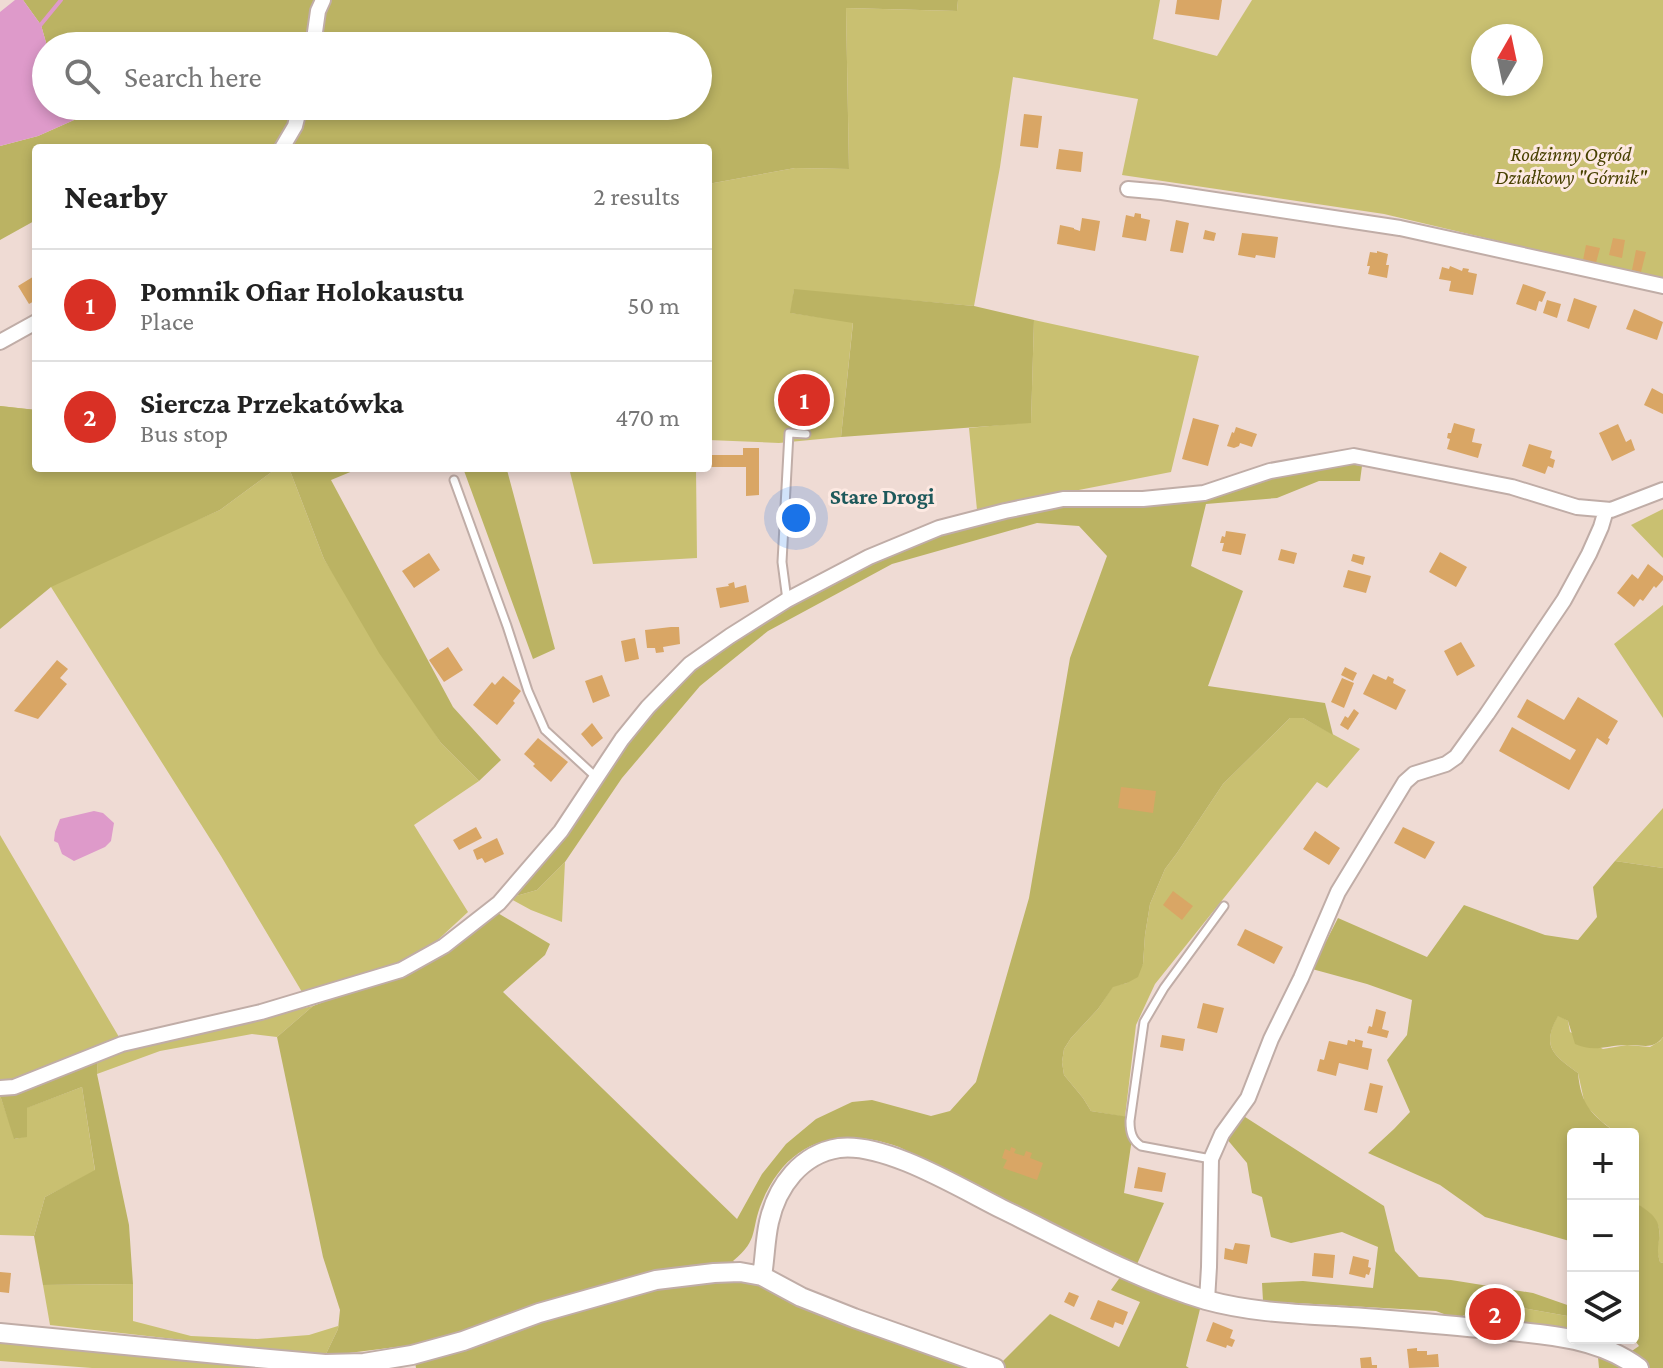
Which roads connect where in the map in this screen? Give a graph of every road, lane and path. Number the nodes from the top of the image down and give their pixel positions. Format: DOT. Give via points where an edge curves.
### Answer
graph roads {
  1 [pos="323,0"];
  2 [pos="315,32"];
  3 [pos="296,120"];
  4 [pos="284,144"];
  5 [pos="1128,189"];
  6 [pos="1663,286"];
  7 [pos="32,324"];
  8 [pos="0,342"];
  9 [pos="806,434"];
  10 [pos="454,480"];
  11 [pos="1663,490"];
  12 [pos="1606,510"];
  13 [pos="787,600"];
  14 [pos="597,778"];
  15 [pos="1224,906"];
  16 [pos="0,1088"];
  17 [pos="1211,1159"];
  18 [pos="762,1276"];
  19 [pos="1207,1300"];
  20 [pos="0,1333"];
  21 [pos="276,1364"];
  22 [pos="995,1368"];
  23 [pos="1639,1368"];
  1 -- 2 [label="street"];
  3 -- 4 [label="street"];
  5 -- 6 [label="street" via="1400,228"];
  7 -- 8 [label="street"];
  9 -- 13 [label="lane" via="789,433 782,562"];
  10 -- 14 [label="lane" via="545,730"];
  11 -- 12 [label="street"];
  12 -- 13 [label="street" via="1354,456 1270,471 1204,493 1063,499 1005,511 939,528"];
  12 -- 17 [label="street" via="1564,600 1456,757 1414,774 1394,798 1338,892 1248,1098"];
  13 -- 14 [label="street" via="690,664 648,707"];
  14 -- 16 [label="street" via="561,831 499,903 444,946 401,970 261,1012 122,1044"];
  15 -- 17 [label="lane" via="1144,1022 1130,1121 1130,1132 1141,1146"];
  17 -- 19 [label="street"];
  18 -- 19 [label="street" via="769,1222 790,1177 817,1155 855,1147 916,1166 1113,1264"];
  18 -- 21 [label="street" via="740,1272 656,1280 412,1355"];
  18 -- 22 [label="street" via="841,1313"];
  19 -- 23 [label="street" via="1278,1312 1555,1336 1619,1354"];
  20 -- 21 [label="street"];
}
